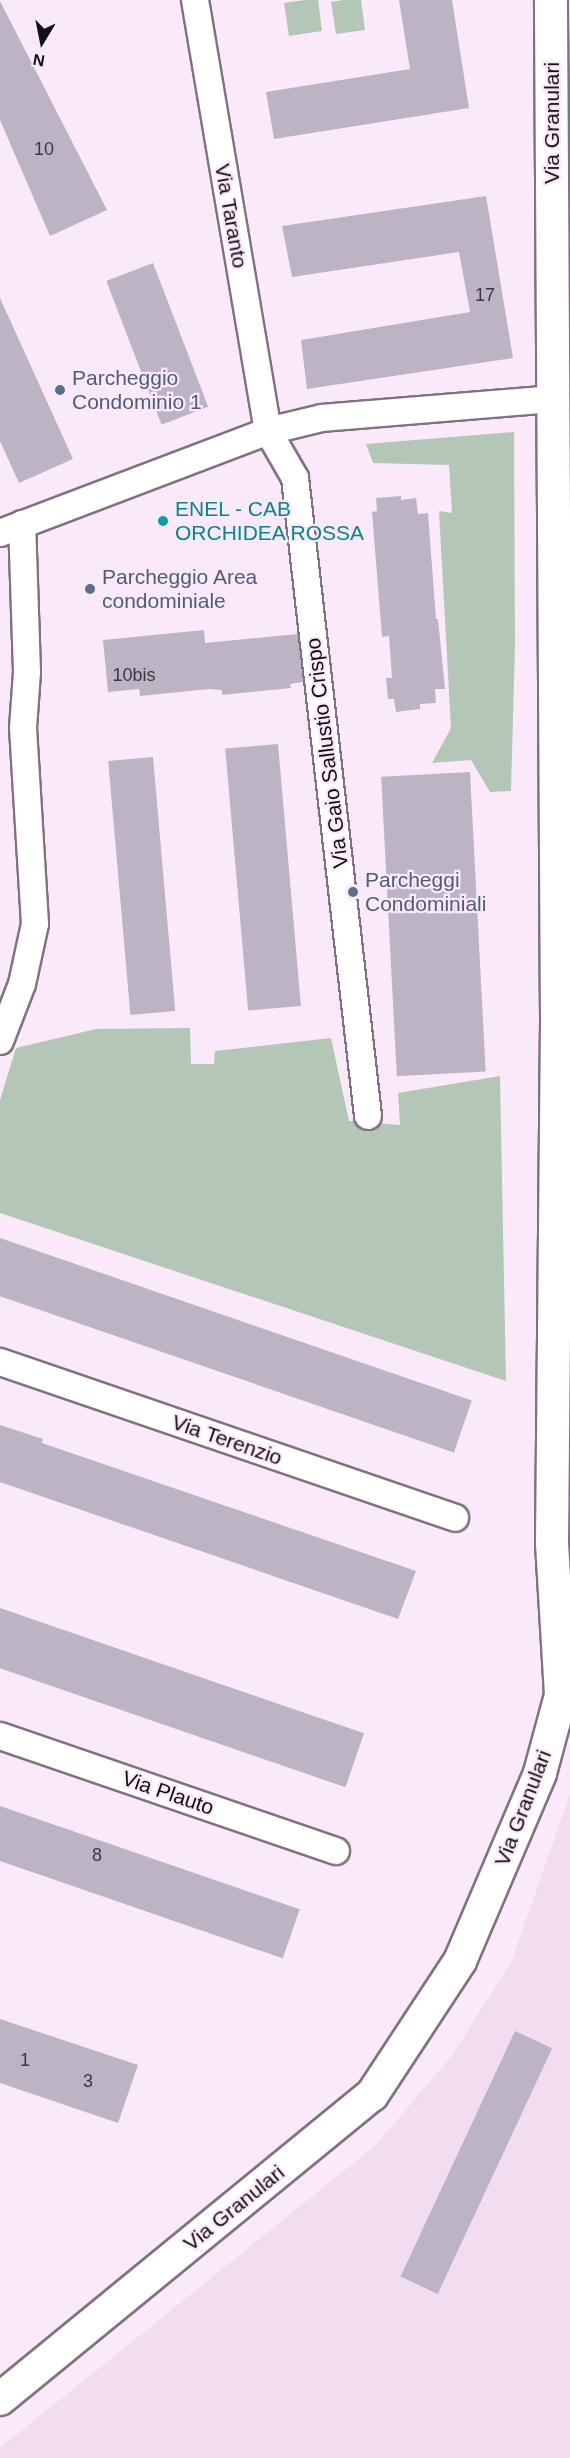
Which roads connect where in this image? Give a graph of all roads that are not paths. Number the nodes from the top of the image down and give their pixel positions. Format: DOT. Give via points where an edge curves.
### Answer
graph roads {
  1 [pos="195,0"];
  2 [pos="551,0"];
  3 [pos="554,399"];
  4 [pos="268,431"];
  5 [pos="11,528"];
  6 [pos="564,1021"];
  7 [pos="0,1041"];
  8 [pos="368,1116"];
  9 [pos="0,1362"];
  10 [pos="455,1518"];
  11 [pos="566,1695"];
  12 [pos="0,1736"];
  13 [pos="336,1851"];
  14 [pos="0,2399"];
  1 -- 4 [label="street, Via Taranto"];
  2 -- 3 [label="street, Via Granulari"];
  3 -- 4 [label="street" via="322,418"];
  3 -- 6 [label="street, Via Granulari"];
  4 -- 5 [label="street"];
  4 -- 8 [label="street, Via Gaio Sallustio Crispo" via="295,478"];
  5 -- 7 [label="street" via="27,672 23,728 35,924 22,984"];
  6 -- 11 [label="street, Via Granulari" via="552,1543"];
  9 -- 10 [label="street, Via Terenzio"];
  11 -- 14 [label="street, Via Granulari" via="540,1773 460,1961 372,2095"];
  12 -- 13 [label="street, Via Plauto"];
}
